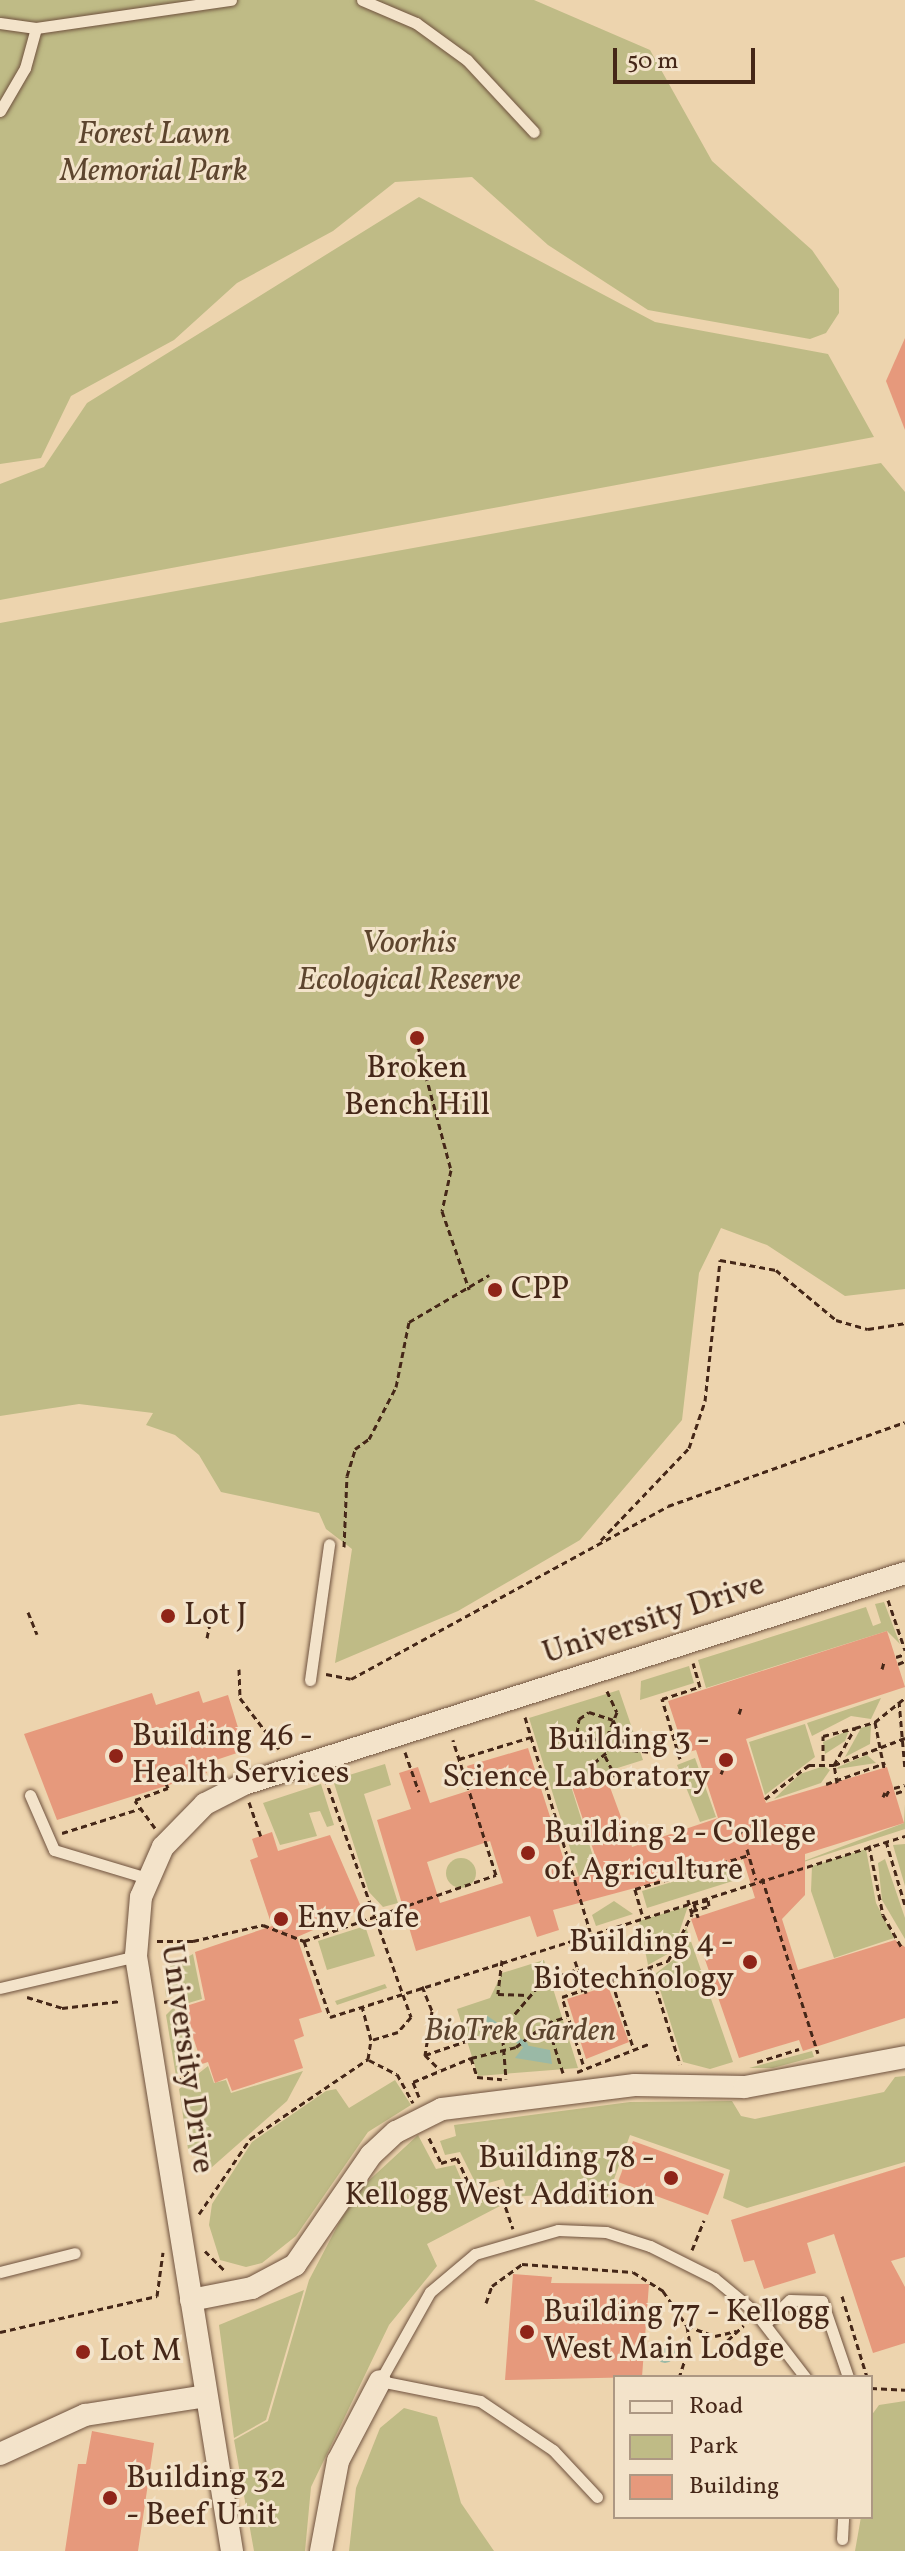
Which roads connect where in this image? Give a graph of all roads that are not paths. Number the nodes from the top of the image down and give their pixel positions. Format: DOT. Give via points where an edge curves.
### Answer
graph roads {
  1 [pos="231,0"];
  2 [pos="362,0"];
  3 [pos="0,23"];
  4 [pos="36,28"];
  5 [pos="0,111"];
  6 [pos="534,132"];
  7 [pos="332,1548"];
  8 [pos="905,1573"];
  9 [pos="312,1675"];
  10 [pos="30,1795"];
  11 [pos="147,1878"];
  12 [pos="136,1956"];
  13 [pos="0,1988"];
  14 [pos="905,2057"];
  15 [pos="75,2253"];
  16 [pos="0,2272"];
  17 [pos="191,2300"];
  18 [pos="766,2323"];
  19 [pos="804,2375"];
  20 [pos="847,2375"];
  21 [pos="380,2381"];
  22 [pos="206,2396"];
  23 [pos="0,2454"];
  24 [pos="597,2497"];
  25 [pos="843,2519"];
  26 [pos="842,2539"];
  27 [pos="232,2551"];
  28 [pos="321,2551"];
  1 -- 4 [label="lane"];
  2 -- 6 [label="lane" via="416,23 467,60"];
  3 -- 4 [label="lane"];
  4 -- 5 [label="lane" via="25,68"];
  7 -- 9 [label="lane"];
  8 -- 11 [label="street, University Drive" via="229,1790 180,1826"];
  10 -- 11 [label="lane" via="47,1842"];
  11 -- 12 [label="street, University Drive"];
  12 -- 13 [label="lane"];
  12 -- 17 [label="street, University Drive"];
  14 -- 17 [label="street" via="745,2087 635,2085 442,2109 396,2132 371,2155 295,2265 252,2288"];
  15 -- 16 [label="lane"];
  17 -- 22 [label="street, University Drive"];
  18 -- 19 [label="lane"];
  18 -- 20 [label="lane" via="790,2300 822,2301"];
  18 -- 21 [label="lane" via="681,2258 606,2232 548,2231 494,2244 441,2278"];
  21 -- 24 [label="lane" via="480,2401 553,2450"];
  21 -- 28 [label="street" via="338,2461"];
  22 -- 23 [label="street" via="85,2415"];
  22 -- 27 [label="street, University Drive"];
  25 -- 26 [label="lane"];
}
